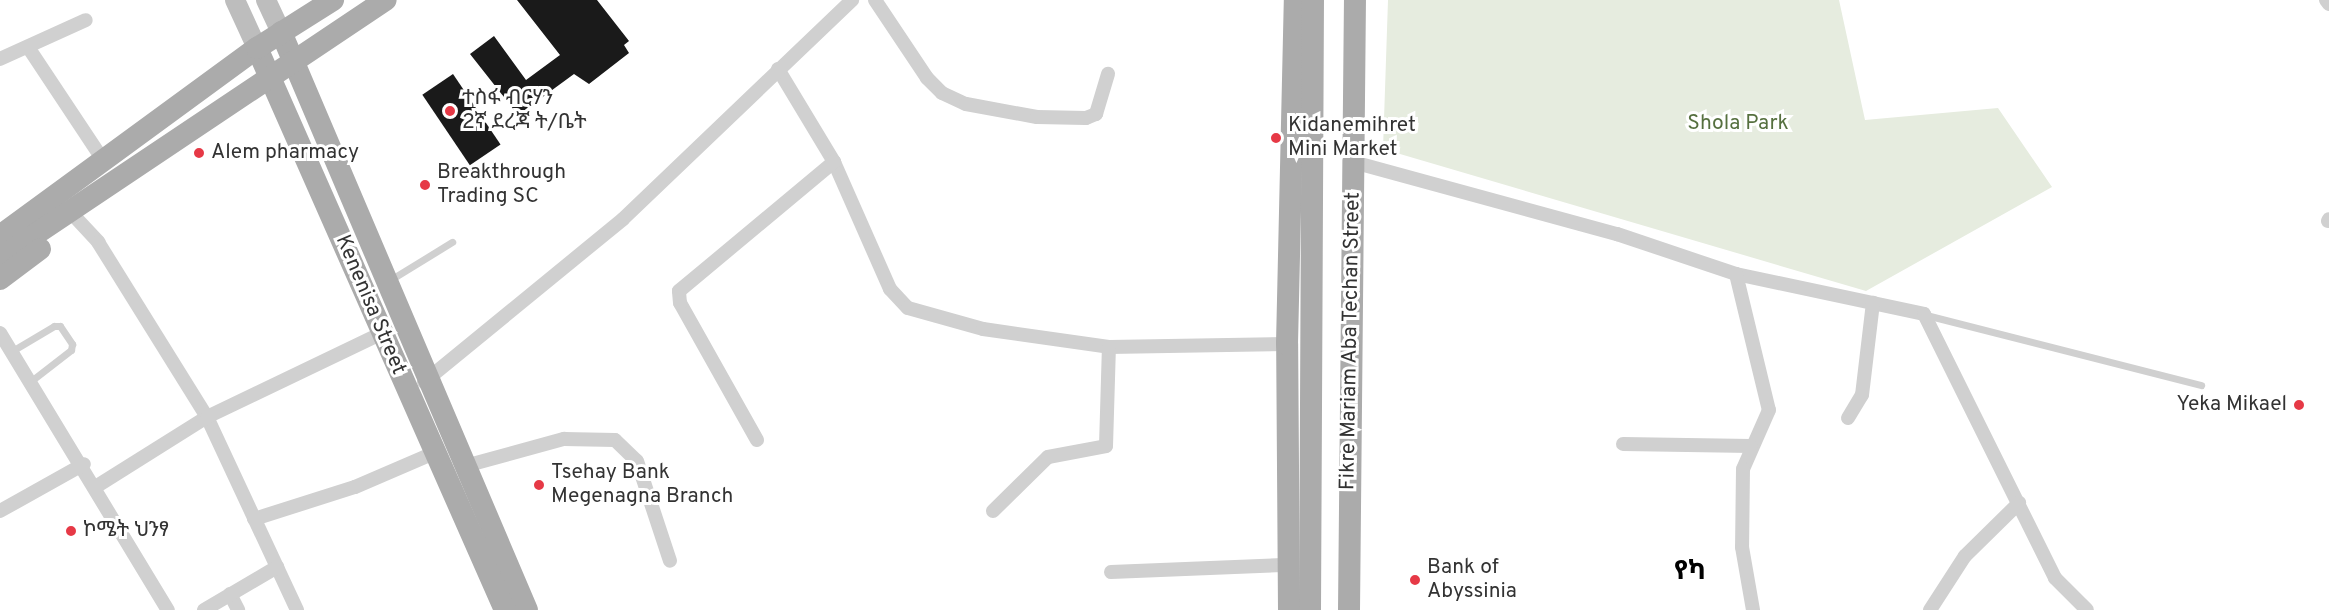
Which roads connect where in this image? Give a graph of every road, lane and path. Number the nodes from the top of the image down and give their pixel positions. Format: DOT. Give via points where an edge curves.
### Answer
graph roads {
  1 [pos="235,0"];
  2 [pos="266,0"];
  3 [pos="333,0"];
  4 [pos="386,0"];
  5 [pos="852,0"];
  6 [pos="874,0"];
  7 [pos="1295,0"];
  8 [pos="1313,0"];
  9 [pos="1355,0"];
  10 [pos="2326,0"];
  11 [pos="2329,4"];
  12 [pos="86,20"];
  13 [pos="281,32"];
  14 [pos="28,47"];
  15 [pos="257,48"];
  16 [pos="0,59"];
  17 [pos="296,63"];
  18 [pos="778,69"];
  19 [pos="1108,74"];
  20 [pos="272,79"];
  21 [pos="103,160"];
  22 [pos="834,162"];
  23 [pos="1353,162"];
  24 [pos="68,188"];
  25 [pos="79,213"];
  26 [pos="0,220"];
  27 [pos="0,236"];
  28 [pos="452,242"];
  29 [pos="0,258"];
  30 [pos="1736,274"];
  31 [pos="0,279"];
  32 [pos="387,282"];
  33 [pos="1873,303"];
  34 [pos="1924,314"];
  35 [pos="0,333"];
  36 [pos="382,333"];
  37 [pos="1287,344"];
  38 [pos="1109,347"];
  39 [pos="12,351"];
  40 [pos="429,380"];
  41 [pos="30,381"];
  42 [pos="2200,385"];
  43 [pos="406,389"];
  44 [pos="207,417"];
  45 [pos="1848,418"];
  46 [pos="757,440"];
  47 [pos="1623,444"];
  48 [pos="1751,446"];
  49 [pos="434,453"];
  50 [pos="84,464"];
  51 [pos="465,466"];
  52 [pos="97,486"];
  53 [pos="2019,503"];
  54 [pos="0,511"];
  55 [pos="993,511"];
  56 [pos="254,519"];
  57 [pos="487,546"];
  58 [pos="670,561"];
  59 [pos="1289,565"];
  60 [pos="278,567"];
  61 [pos="1111,572"];
  62 [pos="230,594"];
  63 [pos="168,610"];
  64 [pos="204,610"];
  65 [pos="238,610"];
  66 [pos="297,610"];
  67 [pos="505,610"];
  68 [pos="527,610"];
  69 [pos="1290,610"];
  70 [pos="1310,610"];
  71 [pos="1349,610"];
  72 [pos="1754,610"];
  73 [pos="1930,610"];
  74 [pos="2087,610"];
  1 -- 15 [label="main road, Kenenisa Street"];
  2 -- 13 [label="main road, Kenenisa Street"];
  3 -- 13 [label="main road"];
  4 -- 17 [label="main road"];
  5 -- 18 [label="street"];
  6 -- 19 [label="street" via="927,78 942,93 966,104 1037,117 1086,118 1096,114"];
  7 -- 37 [label="main road"];
  8 -- 70 [label="main road, Fikre Mariam Aba Techan Street"];
  9 -- 23 [label="main road, Fikre Mariam Aba Techan Street"];
  10 -- 11 [label="street"];
  12 -- 14 [label="street"];
  13 -- 15 [label="main road"];
  13 -- 17 [label="main road, Kenenisa Street"];
  14 -- 16 [label="street"];
  14 -- 21 [label="street"];
  15 -- 20 [label="main road, Kenenisa Street"];
  15 -- 21 [label="main road"];
  17 -- 20 [label="main road"];
  17 -- 32 [label="main road, Kenenisa Street"];
  18 -- 22 [label="street"];
  18 -- 40 [label="street" via="623,219"];
  20 -- 25 [label="main road"];
  20 -- 36 [label="main road, Kenenisa Street"];
  21 -- 24 [label="main road"];
  22 -- 38 [label="street" via="890,289 909,308 983,329"];
  22 -- 46 [label="street" via="679,291 680,303"];
  23 -- 30 [label="street" via="1617,234"];
  23 -- 71 [label="main road, Fikre Mariam Aba Techan Street"];
  24 -- 26 [label="main road" via="49,189"];
  24 -- 27 [label="main road"];
  25 -- 29 [label="main road"];
  25 -- 31 [label="main road"];
  25 -- 44 [label="street"];
  28 -- 32 [label="lane"];
  30 -- 33 [label="street"];
  30 -- 48 [label="street" via="1769,410"];
  32 -- 40 [label="main road, Kenenisa Street"];
  33 -- 34 [label="street"];
  33 -- 45 [label="street" via="1862,395"];
  34 -- 42 [label="lane"];
  34 -- 53 [label="street"];
  35 -- 39 [label="street"];
  36 -- 43 [label="main road, Kenenisa Street"];
  36 -- 44 [label="street"];
  37 -- 38 [label="street"];
  37 -- 59 [label="main road"];
  38 -- 55 [label="street" via="1106,446 1048,457"];
  39 -- 41 [label="street"];
  39 -- 41 [label="lane" via="54,326 60,326 72,344 71,350"];
  40 -- 43 [label="street"];
  40 -- 51 [label="main road, Kenenisa Street"];
  41 -- 50 [label="street"];
  43 -- 49 [label="main road, Kenenisa Street"];
  44 -- 52 [label="street"];
  44 -- 56 [label="street"];
  47 -- 48 [label="street"];
  48 -- 72 [label="street" via="1743,469 1742,547"];
  49 -- 56 [label="street" via="355,487"];
  49 -- 57 [label="main road, Kenenisa Street"];
  50 -- 52 [label="street"];
  50 -- 54 [label="street"];
  51 -- 57 [label="main road, Kenenisa Street"];
  51 -- 58 [label="street" via="564,439 615,440 637,461"];
  52 -- 63 [label="street"];
  53 -- 73 [label="street" via="1965,556"];
  53 -- 74 [label="street" via="2055,578"];
  56 -- 60 [label="street"];
  57 -- 67 [label="main road, Kenenisa Street"];
  57 -- 68 [label="main road, Kenenisa Street"];
  59 -- 61 [label="street"];
  59 -- 69 [label="main road"];
  60 -- 62 [label="street"];
  60 -- 66 [label="street"];
  62 -- 64 [label="street"];
  62 -- 65 [label="street"];
}
